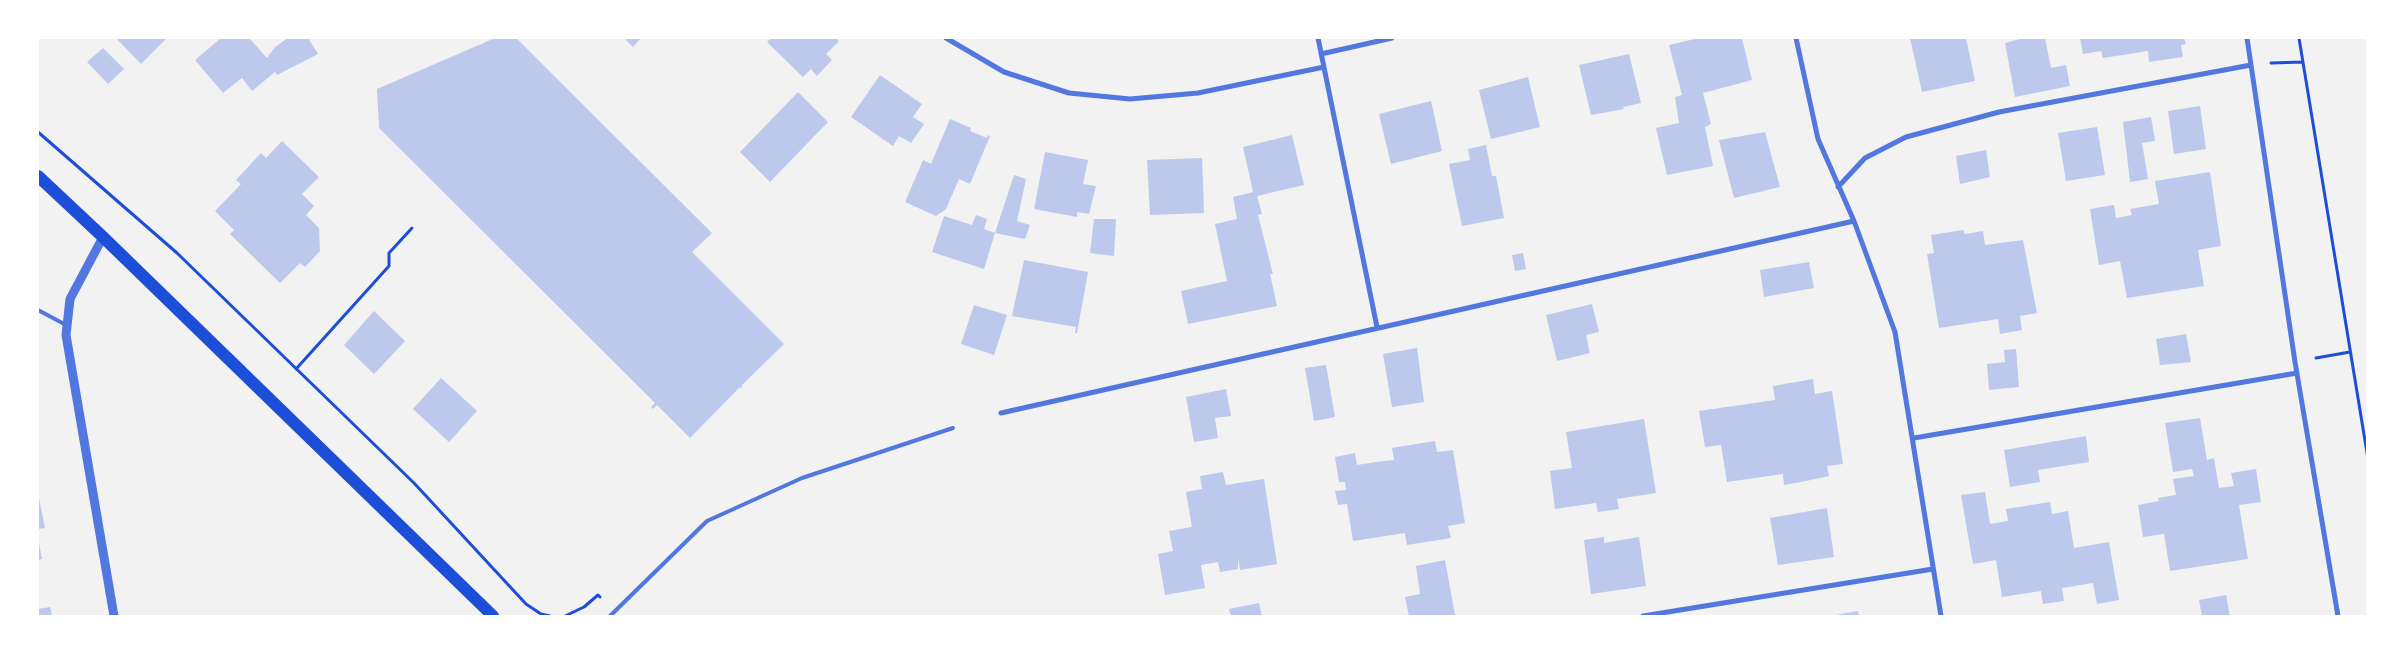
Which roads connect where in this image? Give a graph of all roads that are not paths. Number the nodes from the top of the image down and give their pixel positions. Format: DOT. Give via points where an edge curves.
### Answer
graph roads {
  1 [pos="946,38"];
  2 [pos="1318,38"];
  3 [pos="1392,38"];
  4 [pos="1796,38"];
  5 [pos="2247,38"];
  6 [pos="1321,54"];
  7 [pos="2251,64"];
  8 [pos="1324,67"];
  9 [pos="38,176"];
  10 [pos="1838,187"];
  11 [pos="1854,221"];
  12 [pos="103,237"];
  13 [pos="38,310"];
  14 [pos="66,325"];
  15 [pos="1377,327"];
  16 [pos="2297,372"];
  17 [pos="1001,412"];
  18 [pos="953,428"];
  19 [pos="1914,438"];
  20 [pos="1933,569"];
  21 [pos="114,616"];
  22 [pos="493,616"];
  23 [pos="610,616"];
  24 [pos="1643,616"];
  25 [pos="1941,616"];
  26 [pos="2338,616"];
  1 -- 8 [label="street" via="1004,72 1069,93 1130,99 1198,93"];
  2 -- 6 [label="street"];
  3 -- 6 [label="street"];
  4 -- 10 [label="street" via="1818,139"];
  5 -- 7 [label="street"];
  6 -- 8 [label="street"];
  7 -- 10 [label="street" via="1999,112 1906,137 1865,158"];
  7 -- 16 [label="street"];
  8 -- 15 [label="street"];
  9 -- 12 [label="main road"];
  10 -- 11 [label="street"];
  11 -- 15 [label="street"];
  11 -- 19 [label="street" via="1896,332"];
  12 -- 14 [label="street" via="76,284"];
  12 -- 22 [label="main road"];
  13 -- 14 [label="lane"];
  14 -- 21 [label="street" via="68,353"];
  15 -- 17 [label="street"];
  16 -- 19 [label="street"];
  16 -- 26 [label="street"];
  18 -- 23 [label="lane" via="802,478 707,521"];
  19 -- 20 [label="street"];
  20 -- 24 [label="street"];
  20 -- 25 [label="street"];
}
